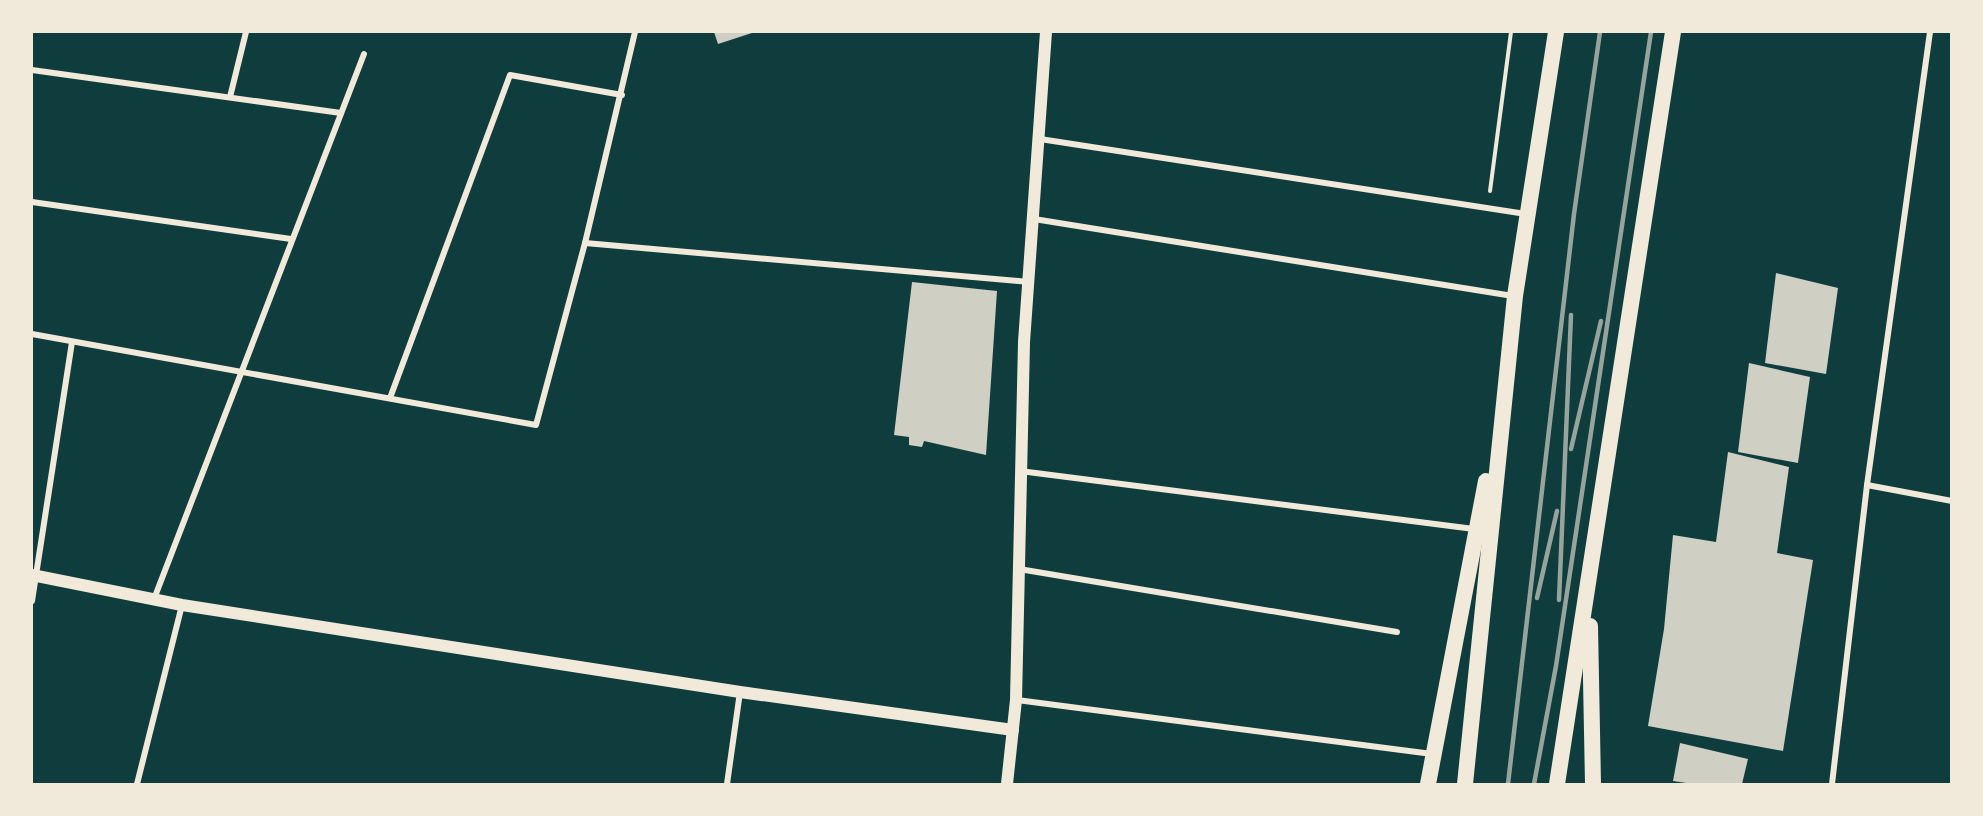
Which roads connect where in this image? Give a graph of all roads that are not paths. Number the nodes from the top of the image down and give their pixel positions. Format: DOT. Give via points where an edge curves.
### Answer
graph roads {
  1 [pos="246,32"];
  2 [pos="635,32"];
  3 [pos="1046,32"];
  4 [pos="1556,32"];
  5 [pos="1673,32"];
  6 [pos="1930,32"];
  7 [pos="364,54"];
  8 [pos="32,70"];
  9 [pos="621,95"];
  10 [pos="230,97"];
  11 [pos="341,113"];
  12 [pos="1040,138"];
  13 [pos="32,202"];
  14 [pos="1528,214"];
  15 [pos="1034,219"];
  16 [pos="291,239"];
  17 [pos="585,243"];
  18 [pos="1029,282"];
  19 [pos="1515,296"];
  20 [pos="32,334"];
  21 [pos="72,342"];
  22 [pos="240,370"];
  23 [pos="390,398"];
  24 [pos="1020,471"];
  25 [pos="1867,485"];
  26 [pos="1952,501"];
  27 [pos="1478,530"];
  28 [pos="1018,569"];
  29 [pos="34,576"];
  30 [pos="1588,582"];
  31 [pos="153,599"];
  32 [pos="32,601"];
  33 [pos="182,605"];
  34 [pos="1397,632"];
  35 [pos="740,692"];
  36 [pos="1016,700"];
  37 [pos="1013,730"];
  38 [pos="1433,754"];
  39 [pos="137,784"];
  40 [pos="727,784"];
  41 [pos="1007,784"];
  42 [pos="1428,784"];
  43 [pos="1465,784"];
  44 [pos="1557,784"];
  45 [pos="1593,784"];
  46 [pos="1832,784"];
  1 -- 10 [label="street"];
  2 -- 9 [label="street"];
  3 -- 12 [label="main road"];
  4 -- 14 [label="highway"];
  5 -- 30 [label="highway"];
  6 -- 25 [label="street"];
  7 -- 11 [label="street"];
  8 -- 10 [label="street"];
  9 -- 17 [label="street"];
  9 -- 23 [label="street" via="510,75"];
  10 -- 11 [label="street"];
  11 -- 16 [label="street"];
  12 -- 14 [label="street"];
  12 -- 15 [label="main road"];
  13 -- 16 [label="street"];
  14 -- 19 [label="highway"];
  15 -- 18 [label="main road"];
  15 -- 19 [label="street"];
  16 -- 22 [label="street"];
  17 -- 18 [label="street"];
  17 -- 23 [label="street" via="536,425"];
  18 -- 24 [label="main road"];
  19 -- 27 [label="highway"];
  19 -- 43 [label="highway"];
  20 -- 21 [label="street"];
  21 -- 22 [label="street"];
  21 -- 29 [label="street"];
  22 -- 23 [label="street"];
  22 -- 31 [label="street"];
  24 -- 27 [label="street"];
  24 -- 28 [label="main road"];
  25 -- 26 [label="street"];
  25 -- 46 [label="street"];
  27 -- 38 [label="highway"];
  28 -- 34 [label="street"];
  28 -- 36 [label="main road"];
  29 -- 31 [label="main road"];
  29 -- 32 [label="street"];
  30 -- 44 [label="highway"];
  30 -- 45 [label="highway"];
  31 -- 33 [label="main road"];
  33 -- 35 [label="main road"];
  33 -- 39 [label="street"];
  35 -- 37 [label="main road"];
  35 -- 40 [label="street"];
  36 -- 37 [label="main road"];
  36 -- 38 [label="street"];
  37 -- 41 [label="main road"];
  38 -- 42 [label="highway"];
}
